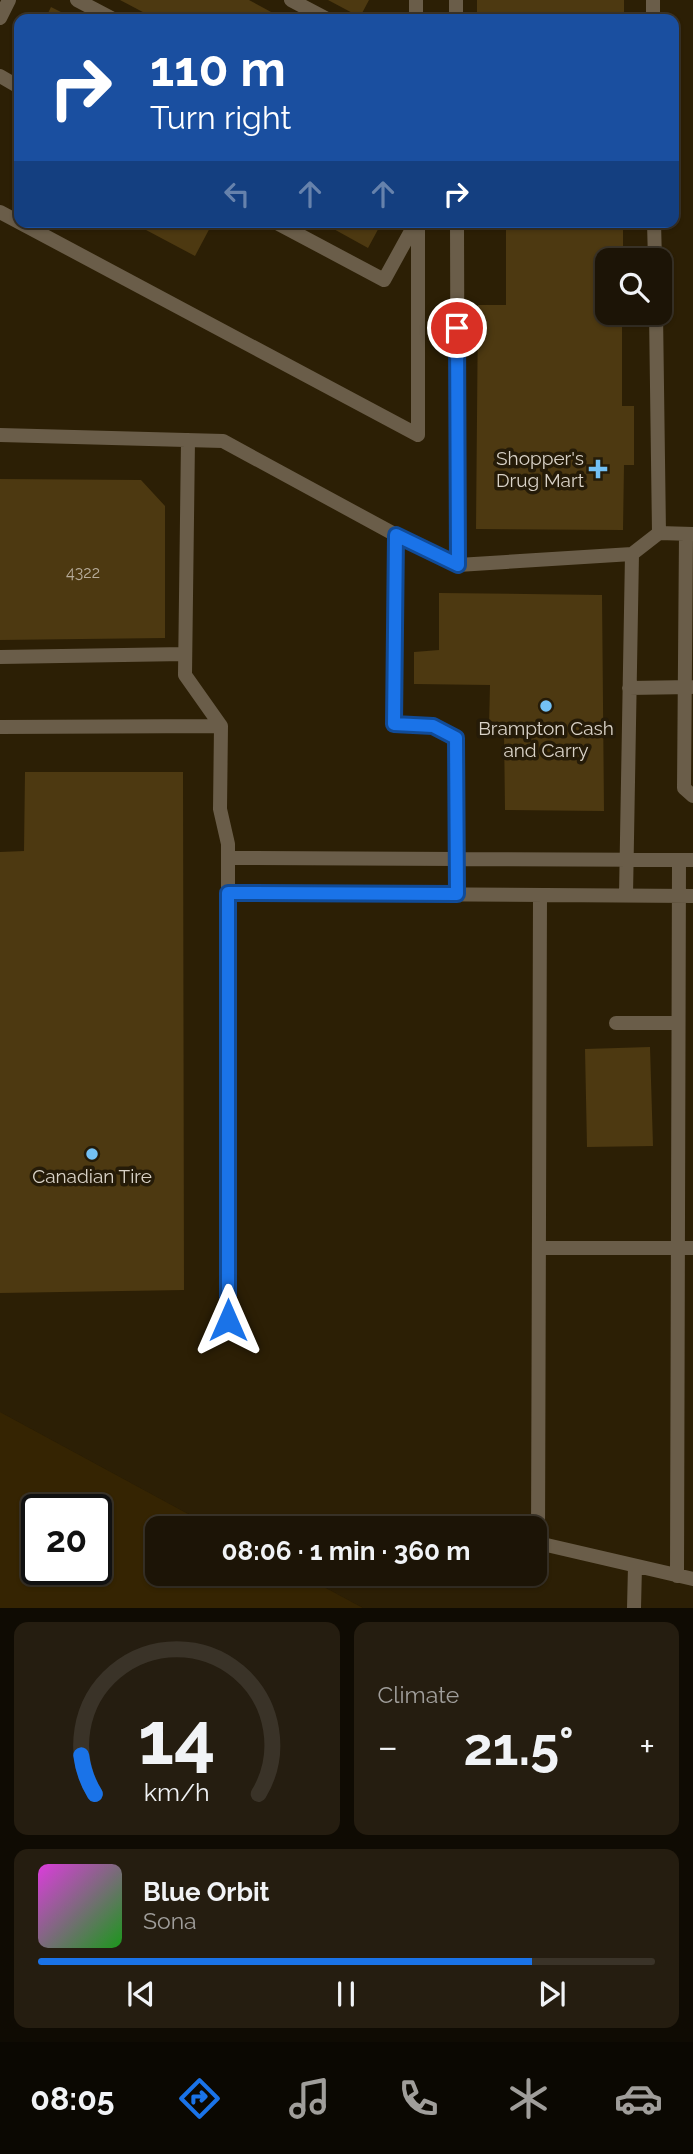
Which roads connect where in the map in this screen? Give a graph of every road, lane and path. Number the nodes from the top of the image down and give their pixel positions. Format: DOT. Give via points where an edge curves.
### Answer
graph roads {
  1 [pos="9,0"];
  2 [pos="76,0"];
  3 [pos="291,0"];
  4 [pos="103,14"];
  5 [pos="318,14"];
  6 [pos="0,18"];
  7 [pos="30,228"];
  8 [pos="286,228"];
  9 [pos="414,228"];
  10 [pos="417,228"];
  11 [pos="457,228"];
  12 [pos="654,228"];
  13 [pos="655,248"];
  14 [pos="656,325"];
  15 [pos="0,435"];
  16 [pos="188,440"];
  17 [pos="659,533"];
  18 [pos="690,534"];
  19 [pos="396,535"];
  20 [pos="632,554"];
  21 [pos="458,565"];
  22 [pos="185,654"];
  23 [pos="0,657"];
  24 [pos="689,687"];
  25 [pos="629,688"];
  26 [pos="221,726"];
  27 [pos="0,727"];
  28 [pos="693,796"];
  29 [pos="228,858"];
  30 [pos="457,859"];
  31 [pos="627,860"];
  32 [pos="686,860"];
  33 [pos="228,893"];
  34 [pos="457,894"];
  35 [pos="540,895"];
  36 [pos="626,895"];
  37 [pos="686,896"];
  38 [pos="616,1023"];
  39 [pos="678,1023"];
  40 [pos="686,1139"];
  41 [pos="539,1248"];
  42 [pos="685,1248"];
  43 [pos="228,1320"];
  44 [pos="678,1384"];
  45 [pos="693,1389"];
  46 [pos="635,1566"];
  47 [pos="677,1576"];
  48 [pos="693,1579"];
  49 [pos="634,1608"];
  1 -- 6 [label="lane"];
  2 -- 4 [label="lane"];
  3 -- 5 [label="lane"];
  7 -- 10 [label="lane" via="418,435"];
  8 -- 9 [label="lane" via="384,280"];
  11 -- 21 [label="lane"];
  12 -- 13 [label="lane"];
  14 -- 17 [label="lane"];
  15 -- 16 [label="lane"];
  16 -- 19 [label="lane" via="223,441"];
  16 -- 22 [label="lane"];
  17 -- 18 [label="lane"];
  17 -- 20 [label="lane"];
  18 -- 24 [label="lane"];
  19 -- 21 [label="lane"];
  19 -- 30 [label="lane" via="394,724 433,726 456,738"];
  20 -- 21 [label="lane"];
  20 -- 25 [label="lane"];
  22 -- 23 [label="lane"];
  22 -- 26 [label="lane" via="185,675"];
  24 -- 25 [label="lane"];
  24 -- 28 [label="lane" via="684,788"];
  25 -- 31 [label="lane"];
  26 -- 27 [label="lane"];
  26 -- 29 [label="lane" via="220,809"];
  29 -- 30 [label="lane"];
  29 -- 33 [label="lane"];
  30 -- 31 [label="lane"];
  30 -- 34 [label="lane"];
  31 -- 32 [label="lane"];
  31 -- 36 [label="lane"];
  32 -- 37 [label="lane"];
  33 -- 34 [label="lane"];
  33 -- 43 [label="lane"];
  34 -- 35 [label="lane"];
  35 -- 36 [label="lane"];
  35 -- 41 [label="lane"];
  36 -- 37 [label="lane"];
  37 -- 39 [label="lane"];
  38 -- 39 [label="lane"];
  39 -- 40 [label="lane"];
  40 -- 42 [label="lane"];
  41 -- 42 [label="lane"];
  41 -- 46 [label="lane" via="538,1543"];
  42 -- 44 [label="lane"];
  44 -- 45 [label="lane"];
  44 -- 47 [label="lane"];
  46 -- 47 [label="lane"];
  46 -- 49 [label="lane"];
  47 -- 48 [label="lane"];
}
